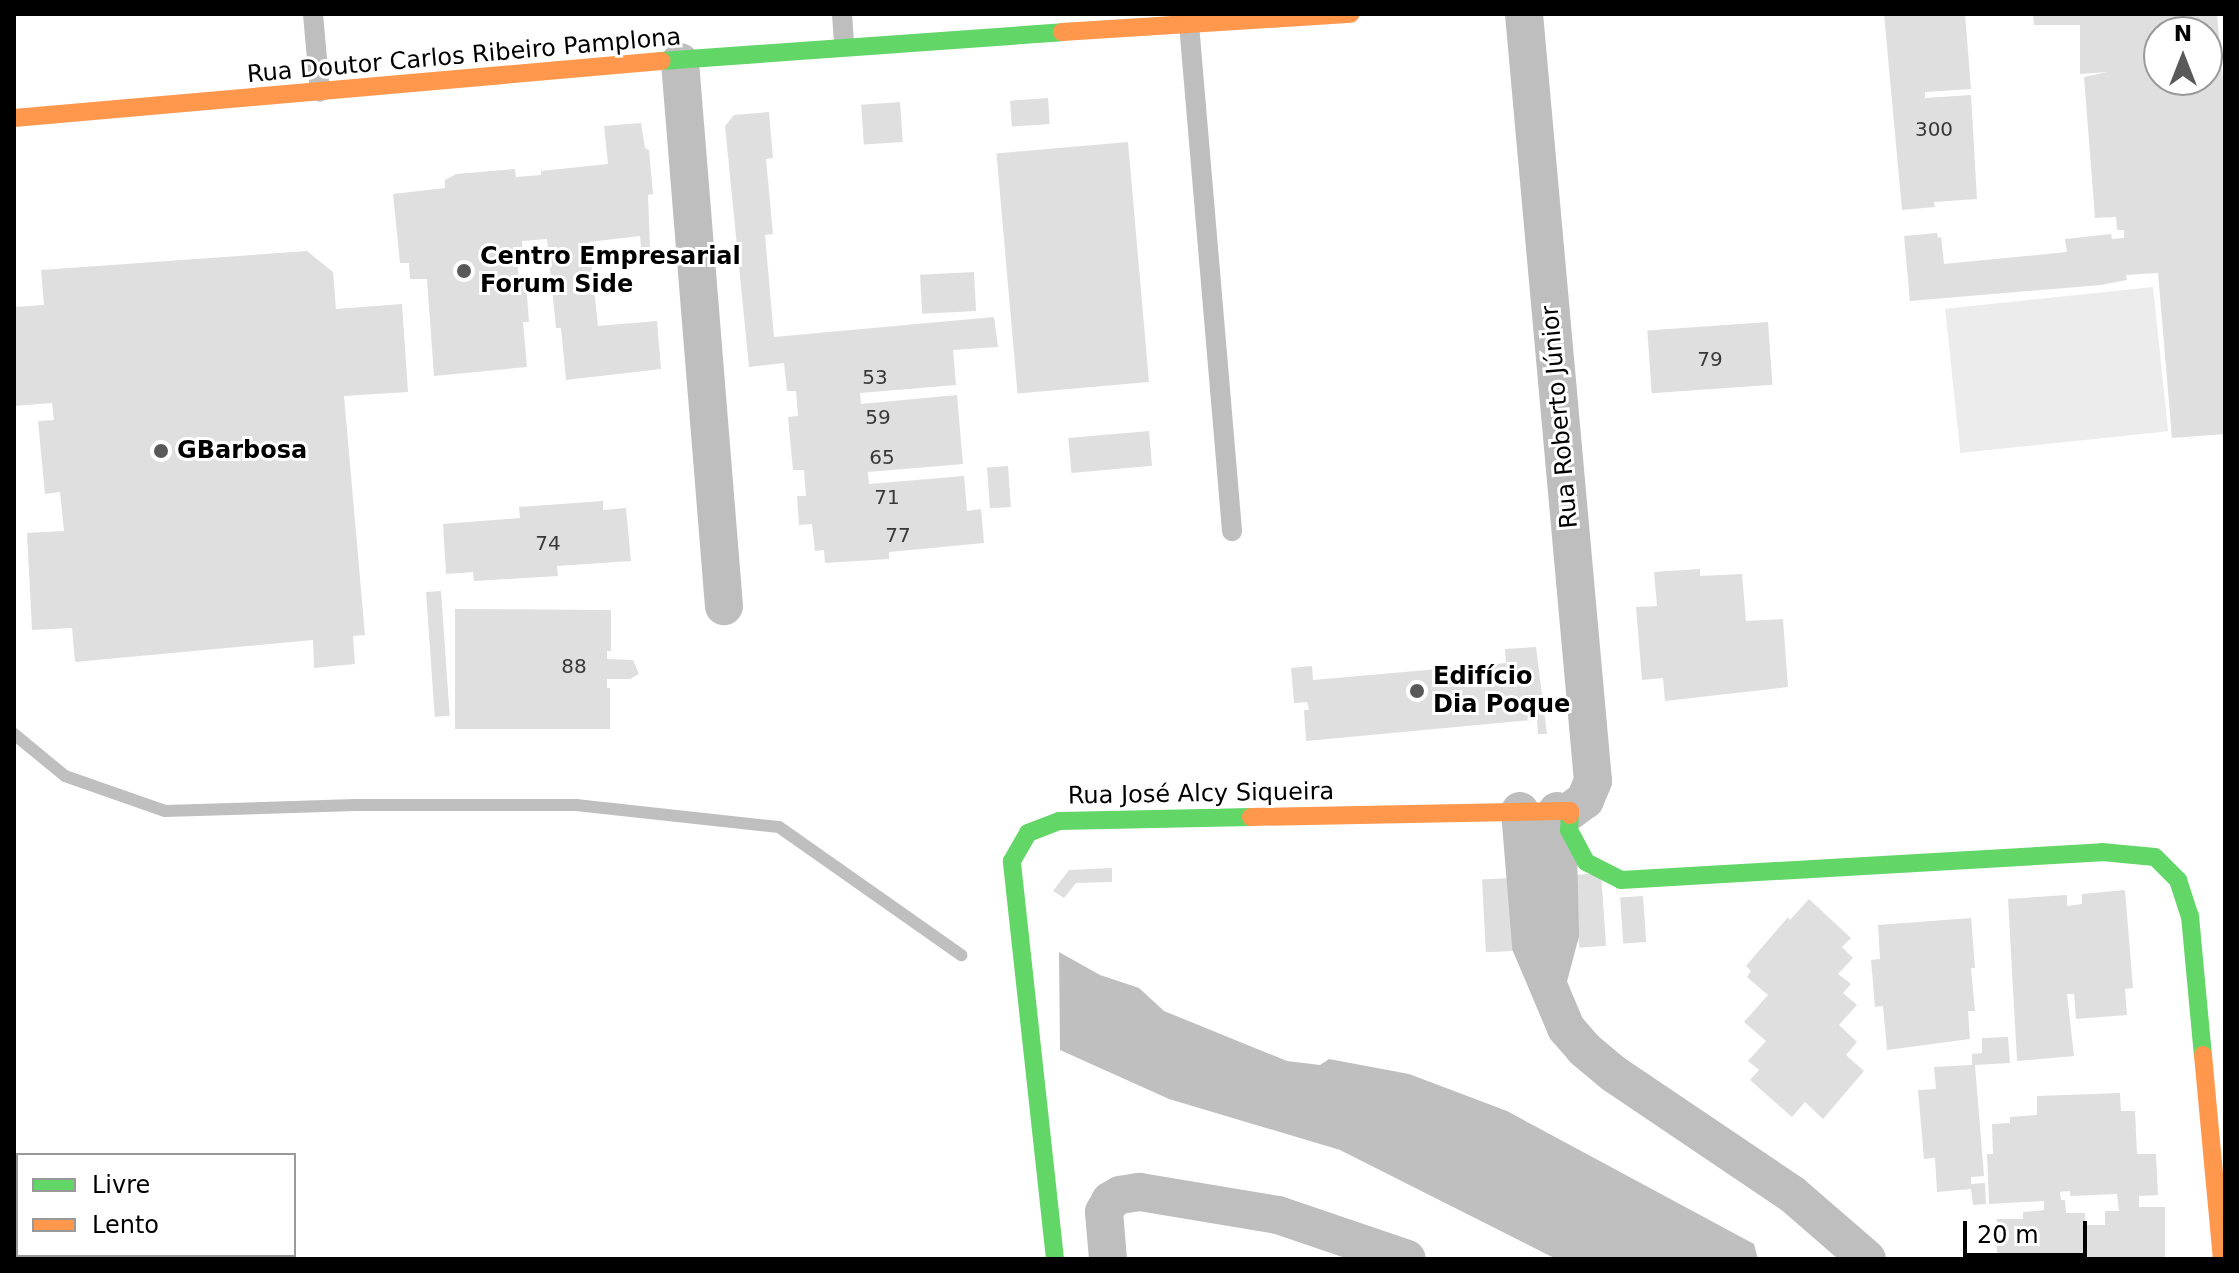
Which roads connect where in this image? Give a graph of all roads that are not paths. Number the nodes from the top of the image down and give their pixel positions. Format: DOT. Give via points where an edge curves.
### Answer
graph roads {
  1 [pos="313,14"];
  2 [pos="842,14"];
  3 [pos="1350,14"];
  4 [pos="1524,14"];
  5 [pos="1302,16"];
  6 [pos="1131,21"];
  7 [pos="1016,24"];
  8 [pos="1189,24"];
  9 [pos="844,45"];
  10 [pos="680,62"];
  11 [pos="320,92"];
  12 [pos="14,118"];
  13 [pos="1232,531"];
  14 [pos="724,606"];
  15 [pos="1549,811"];
  16 [pos="1055,1259"];
  17 [pos="1108,1259"];
  18 [pos="1407,1259"];
  19 [pos="1867,1259"];
  20 [pos="2222,1259"];
  1 -- 11 [label="lane"];
  2 -- 9 [label="lane"];
  3 -- 5 [label="street, Rua Doutor Carlos Ribeiro Pamplona"];
  4 -- 15 [label="street, Rua Roberto Júnior" via="1593,781 1585,800"];
  5 -- 8 [label="street, Rua Doutor Carlos Ribeiro Pamplona"];
  6 -- 7 [label="street, Rua Doutor Carlos Ribeiro Pamplona"];
  6 -- 8 [label="street, Rua Doutor Carlos Ribeiro Pamplona"];
  7 -- 9 [label="street, Rua Doutor Carlos Ribeiro Pamplona"];
  8 -- 13 [label="lane"];
  9 -- 10 [label="street, Rua Doutor Carlos Ribeiro Pamplona"];
  10 -- 11 [label="street, Rua Doutor Carlos Ribeiro Pamplona"];
  10 -- 14 [label="street"];
  11 -- 12 [label="street, Rua Doutor Carlos Ribeiro Pamplona"];
  15 -- 16 [label="street, Rua José Alcy Siqueira" via="1059,821 1028,833 1012,861"];
  15 -- 19 [label="street" via="1531,945 1566,1028 1614,1074 1792,1194"];
  15 -- 20 [label="street" via="1569,830 1586,862 1621,880 2102,852 2155,857 2178,880 2190,916"];
  17 -- 18 [label="street" via="1104,1212 1120,1195 1140,1192 1278,1215"];
}
